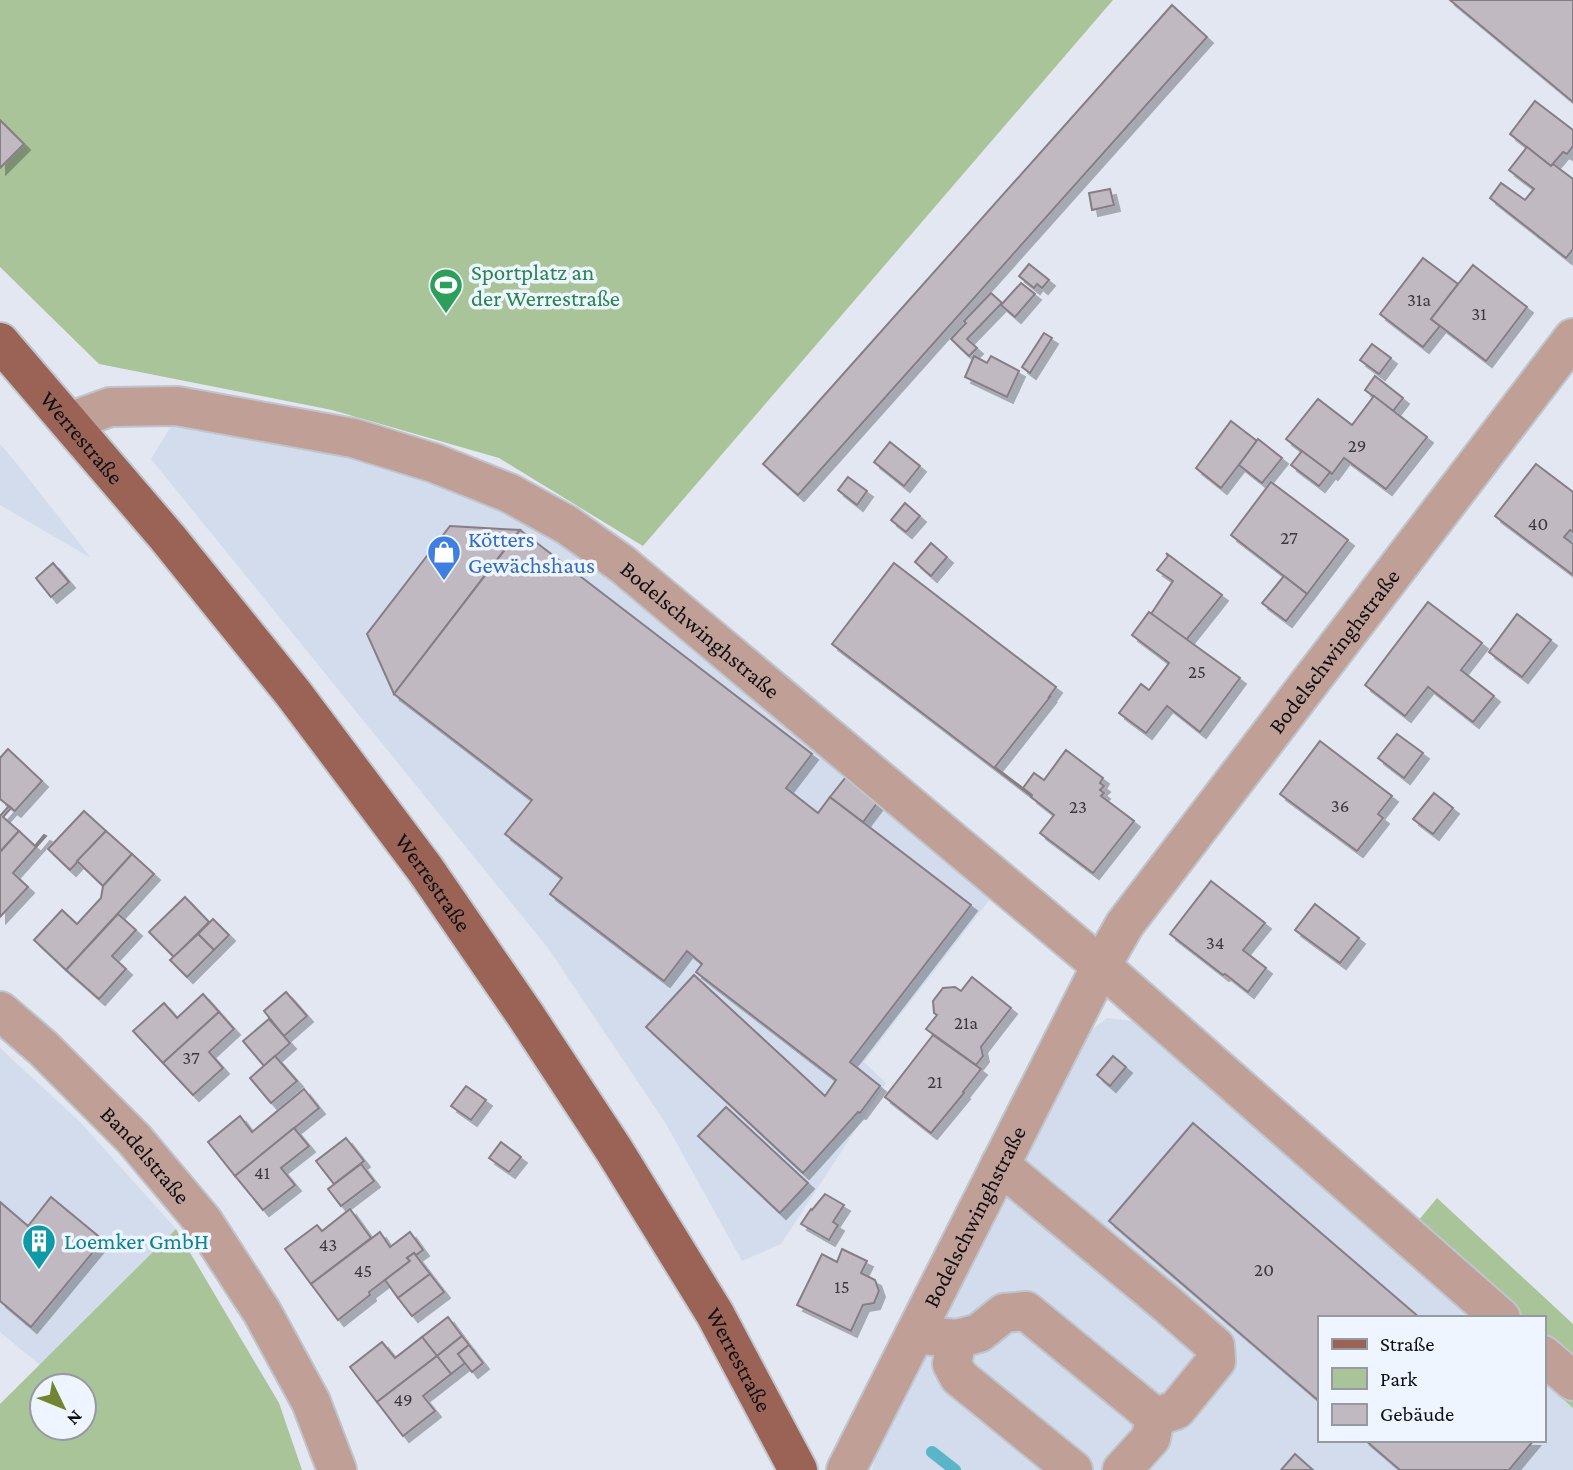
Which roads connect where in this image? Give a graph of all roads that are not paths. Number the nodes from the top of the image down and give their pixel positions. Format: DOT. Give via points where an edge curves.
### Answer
graph roads {
  1 [pos="1573,338"];
  2 [pos="0,342"];
  3 [pos="69,422"];
  4 [pos="1101,966"];
  5 [pos="0,1011"];
  6 [pos="1000,1165"];
  7 [pos="1499,1316"];
  8 [pos="915,1334"];
  9 [pos="957,1339"];
  10 [pos="1545,1357"];
  11 [pos="1573,1381"];
  12 [pos="1155,1417"];
  13 [pos="337,1470"];
  14 [pos="799,1470"];
  15 [pos="846,1470"];
  16 [pos="1073,1470"];
  17 [pos="1122,1470"];
  1 -- 4 [label="street, Bodelschwinghstraße" via="1125,924"];
  2 -- 3 [label="main road, Werrestraße"];
  3 -- 4 [label="street, Bodelschwinghstraße" via="110,407 177,406 353,438 509,493 567,525 622,564"];
  3 -- 14 [label="main road, Werrestraße" via="293,693 425,869 614,1150 715,1314"];
  4 -- 6 [label="street, Bodelschwinghstraße"];
  4 -- 7 [label="street, Bodelschwinghstraße"];
  5 -- 13 [label="street, Bandelstraße" via="134,1139 203,1222 311,1402"];
  6 -- 8 [label="street, Bodelschwinghstraße"];
  6 -- 12 [label="street" via="1214,1346 1216,1362 1176,1410"];
  8 -- 9 [label="street"];
  8 -- 15 [label="street, Bodelschwinghstraße"];
  9 -- 12 [label="street" via="978,1333 1004,1313 1026,1311"];
  9 -- 16 [label="street" via="952,1364 959,1377"];
  10 -- 11 [label="street"];
  12 -- 17 [label="street" via="1150,1438"];
}
